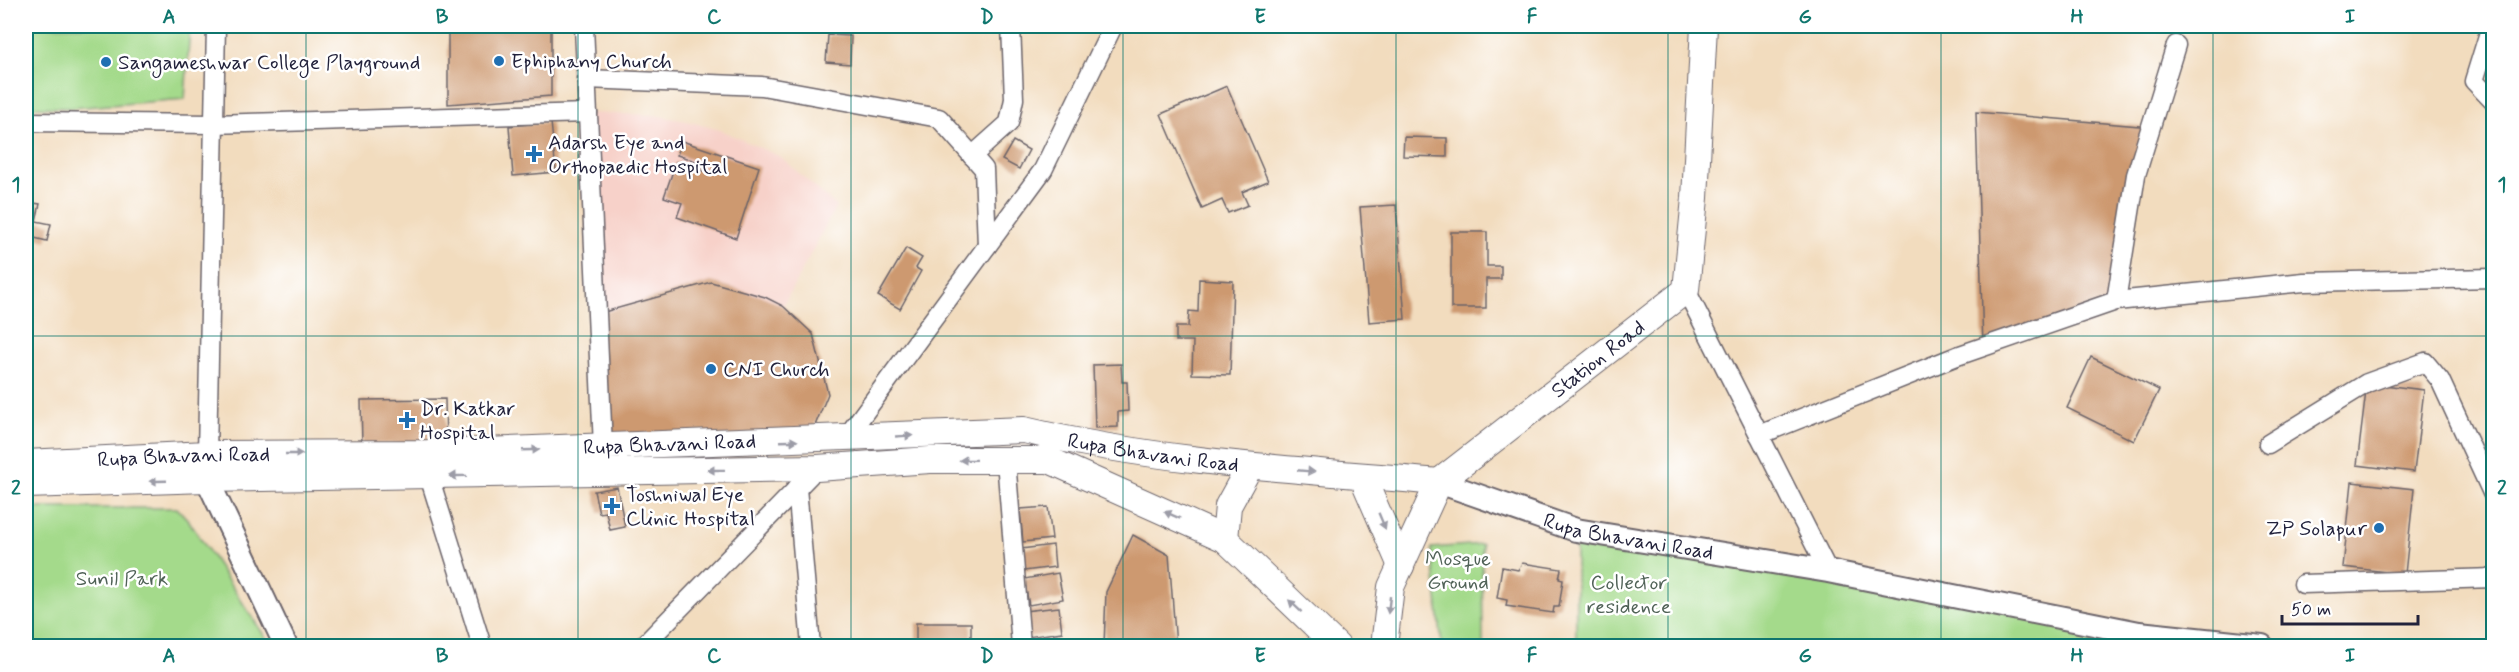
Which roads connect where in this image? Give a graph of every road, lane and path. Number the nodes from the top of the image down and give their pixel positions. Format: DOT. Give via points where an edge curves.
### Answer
graph roads {
  1 [pos="216,26"];
  2 [pos="584,26"];
  3 [pos="1011,26"];
  4 [pos="1113,26"];
  5 [pos="1704,26"];
  6 [pos="2491,26"];
  7 [pos="2176,45"];
  8 [pos="586,79"];
  9 [pos="2493,102"];
  10 [pos="588,112"];
  11 [pos="26,122"];
  12 [pos="213,124"];
  13 [pos="972,156"];
  14 [pos="987,246"];
  15 [pos="2493,278"];
  16 [pos="1686,290"];
  17 [pos="2116,301"];
  18 [pos="1759,435"];
  19 [pos="845,439"];
  20 [pos="2268,444"];
  21 [pos="603,447"];
  22 [pos="1005,460"];
  23 [pos="26,463"];
  24 [pos="207,466"];
  25 [pos="1250,466"];
  26 [pos="817,468"];
  27 [pos="429,476"];
  28 [pos="1362,476"];
  29 [pos="1439,482"];
  30 [pos="26,485"];
  31 [pos="797,488"];
  32 [pos="2493,497"];
  33 [pos="1226,539"];
  34 [pos="1401,566"];
  35 [pos="1828,571"];
  36 [pos="2493,578"];
  37 [pos="2303,584"];
  38 [pos="651,643"];
  39 [pos="286,646"];
  40 [pos="482,646"];
  41 [pos="811,646"];
  42 [pos="1021,646"];
  43 [pos="1337,646"];
  44 [pos="1383,646"];
  45 [pos="2262,646"];
  1 -- 12 [label="street"];
  2 -- 8 [label="street"];
  3 -- 13 [label="street" via="1014,99 1009,123"];
  4 -- 14 [label="street" via="1043,170"];
  5 -- 16 [label="main road"];
  6 -- 9 [label="street" via="2474,81"];
  7 -- 17 [label="street" via="2136,175"];
  8 -- 10 [label="street"];
  8 -- 13 [label="street" via="762,86 939,118"];
  10 -- 12 [label="street"];
  10 -- 21 [label="street"];
  11 -- 12 [label="street"];
  12 -- 24 [label="street"];
  13 -- 14 [label="street" via="984,170"];
  14 -- 19 [label="street"];
  15 -- 17 [label="street" via="2304,282"];
  16 -- 18 [label="street"];
  16 -- 29 [label="main road, Station Road"];
  17 -- 18 [label="street" via="1957,356"];
  18 -- 35 [label="street"];
  21 -- 19 [label="main road, Rupa Bhavani Road, one-way"];
  19 -- 25 [label="main road, Rupa Bhavani Road, one-way" via="1024,430 1067,441"];
  20 -- 32 [label="street" via="2367,383 2425,362 2440,380"];
  24 -- 21 [label="main road, Rupa Bhavani Road, one-way"];
  22 -- 26 [label="main road, one-way" via="930,460"];
  33 -- 22 [label="main road, one-way" via="1049,460"];
  22 -- 42 [label="street"];
  23 -- 24 [label="main road, Rupa Bhavani Road"];
  24 -- 27 [label="main road"];
  24 -- 30 [label="main road, one-way"];
  24 -- 39 [label="street"];
  25 -- 28 [label="main road, Rupa Bhavani Road, one-way"];
  25 -- 33 [label="main road" via="1228,506"];
  26 -- 27 [label="main road, one-way"];
  26 -- 31 [label="street"];
  27 -- 40 [label="street"];
  28 -- 29 [label="main road, Rupa Bhavani Road"];
  28 -- 34 [label="main road, one-way"];
  29 -- 34 [label="main road, Station Road"];
  29 -- 35 [label="street, Rupa Bhavani Road" via="1575,530"];
  31 -- 38 [label="street"];
  31 -- 41 [label="street"];
  43 -- 33 [label="main road, one-way"];
  34 -- 44 [label="main road, Station Road, one-way" via="1391,587"];
  35 -- 45 [label="street, Rupa Bhavani Road" via="2139,633"];
  36 -- 37 [label="street"];
}
